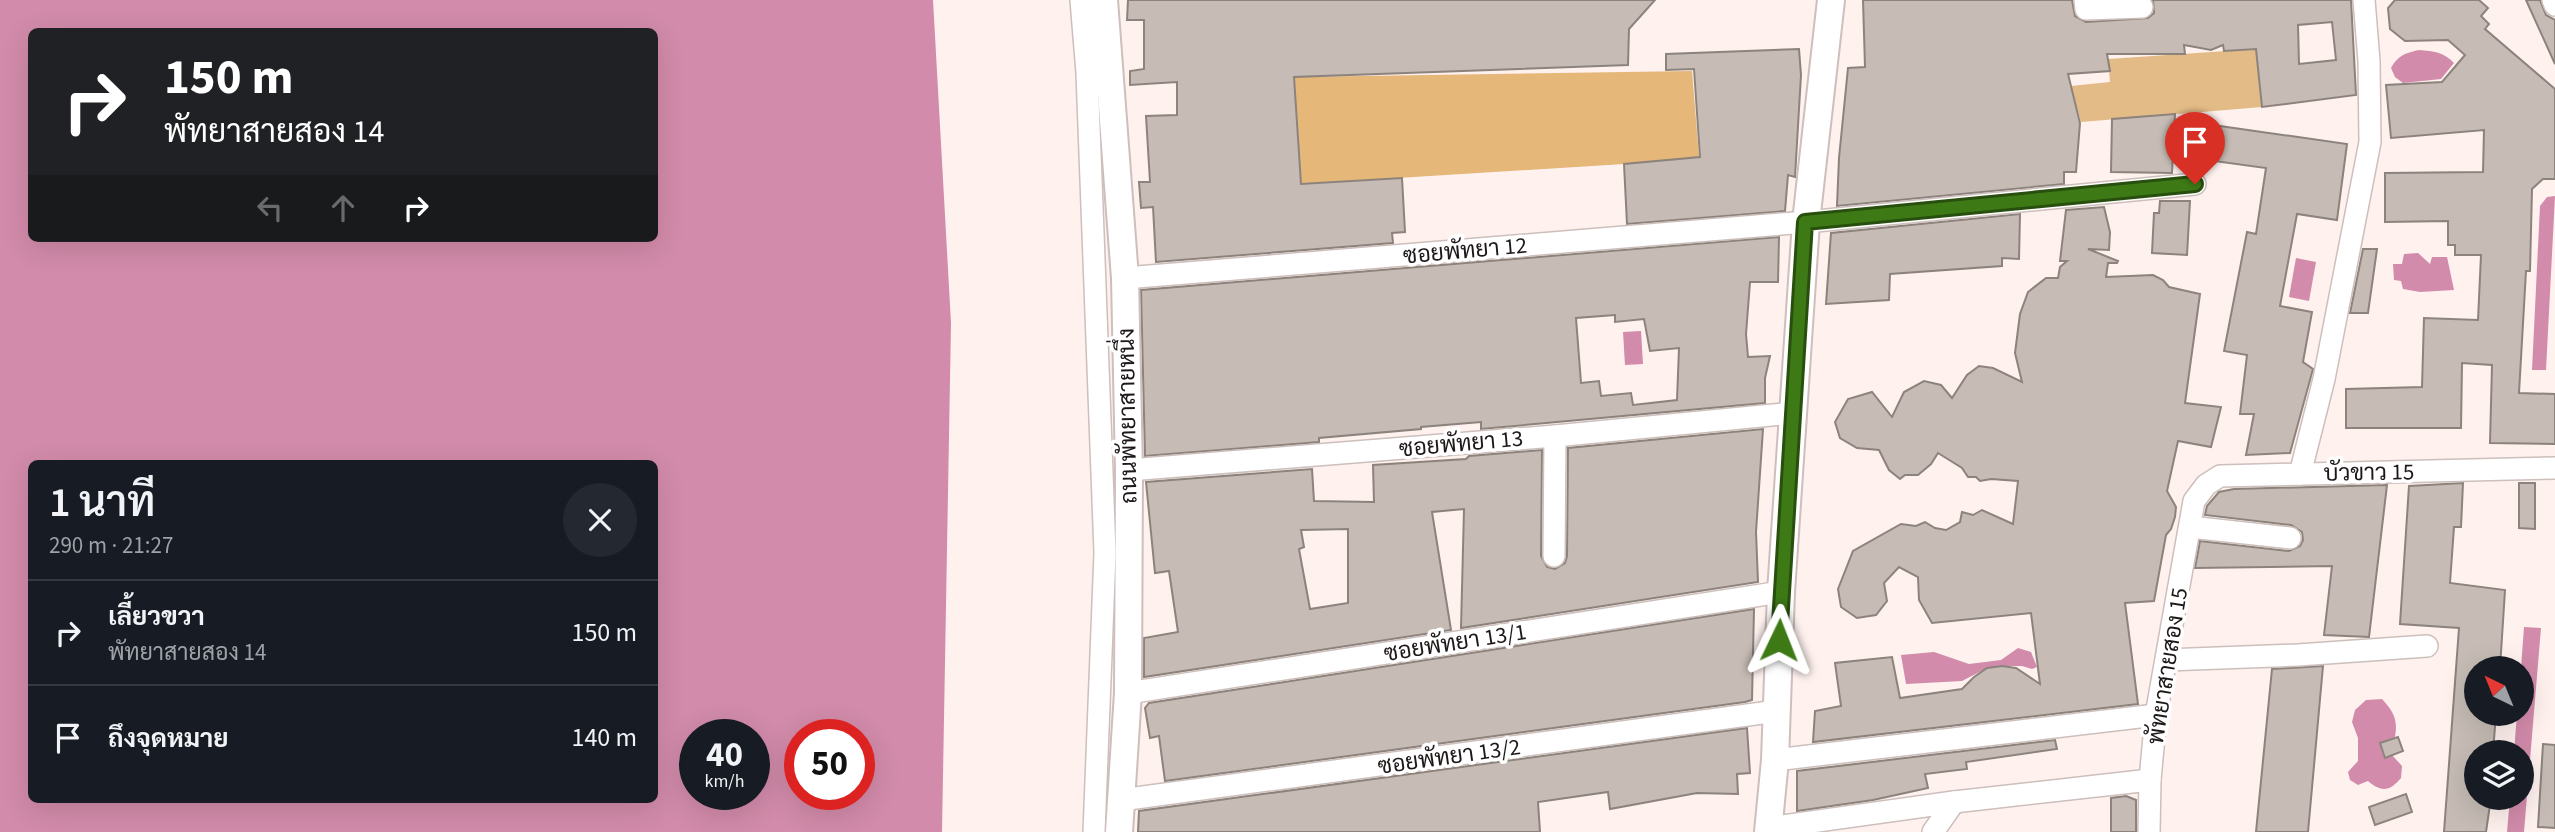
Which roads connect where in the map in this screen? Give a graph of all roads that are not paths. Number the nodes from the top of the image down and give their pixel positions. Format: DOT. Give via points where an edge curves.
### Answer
graph roads {
  1 [pos="1081,0"];
  2 [pos="1104,0"];
  3 [pos="1831,0"];
  4 [pos="2085,0"];
  5 [pos="2364,0"];
  6 [pos="2553,0"];
  7 [pos="2555,5"];
  8 [pos="2142,7"];
  9 [pos="2195,184"];
  10 [pos="1805,222"];
  11 [pos="1125,278"];
  12 [pos="1793,413"];
  13 [pos="1555,436"];
  14 [pos="2555,468"];
  15 [pos="1129,470"];
  16 [pos="2300,474"];
  17 [pos="2194,501"];
  18 [pos="2190,527"];
  19 [pos="2290,538"];
  20 [pos="1554,556"];
  21 [pos="1781,592"];
  22 [pos="2427,646"];
  23 [pos="2166,660"];
  24 [pos="1128,693"];
  25 [pos="1777,711"];
  26 [pos="2156,715"];
  27 [pos="1775,760"];
  28 [pos="2150,780"];
  29 [pos="1121,800"];
  30 [pos="1954,802"];
  31 [pos="1768,830"];
  32 [pos="1094,832"];
  33 [pos="1119,832"];
  34 [pos="1933,832"];
  35 [pos="2149,832"];
  1 -- 32 [label="street" via="1105,552"];
  2 -- 11 [label="main road, ถนนพัทยาสายหนึ่ง"];
  3 -- 10 [label="main road"];
  4 -- 8 [label="street" via="2086,9"];
  5 -- 16 [label="street" via="2370,142 2324,379"];
  6 -- 7 [label="street"];
  9 -- 10 [label="street, ซอยพัทยา 12"];
  10 -- 11 [label="street, ซอยพัทยา 12"];
  10 -- 12 [label="main road"];
  11 -- 15 [label="main road, ถนนพัทยาสายหนึ่ง"];
  12 -- 13 [label="street, ซอยพัทยา 13"];
  12 -- 21 [label="main road"];
  13 -- 15 [label="street, ซอยพัทยา 13"];
  13 -- 20 [label="street"];
  14 -- 16 [label="street, บัวขาว 15"];
  15 -- 24 [label="main road, ถนนพัทยาสายหนึ่ง"];
  16 -- 17 [label="street, บัวขาว 15" via="2220,476"];
  17 -- 18 [label="street, พัทยาสายสอง 15"];
  18 -- 19 [label="street"];
  18 -- 23 [label="street, พัทยาสายสอง 15"];
  21 -- 24 [label="street, ซอยพัทยา 13/1"];
  21 -- 25 [label="main road"];
  22 -- 23 [label="street"];
  23 -- 26 [label="street, พัทยาสายสอง 15"];
  24 -- 29 [label="main road, ถนนพัทยาสายหนึ่ง"];
  25 -- 27 [label="main road"];
  25 -- 29 [label="street, ซอยพัทยา 13/2"];
  26 -- 27 [label="street"];
  26 -- 28 [label="street, พัทยาสายสอง 15"];
  27 -- 31 [label="main road"];
  28 -- 30 [label="street"];
  28 -- 35 [label="street, พัทยาสายสอง 15"];
  29 -- 33 [label="main road, ถนนพัทยาสายหนึ่ง"];
  30 -- 31 [label="street"];
  30 -- 34 [label="street"];
}
